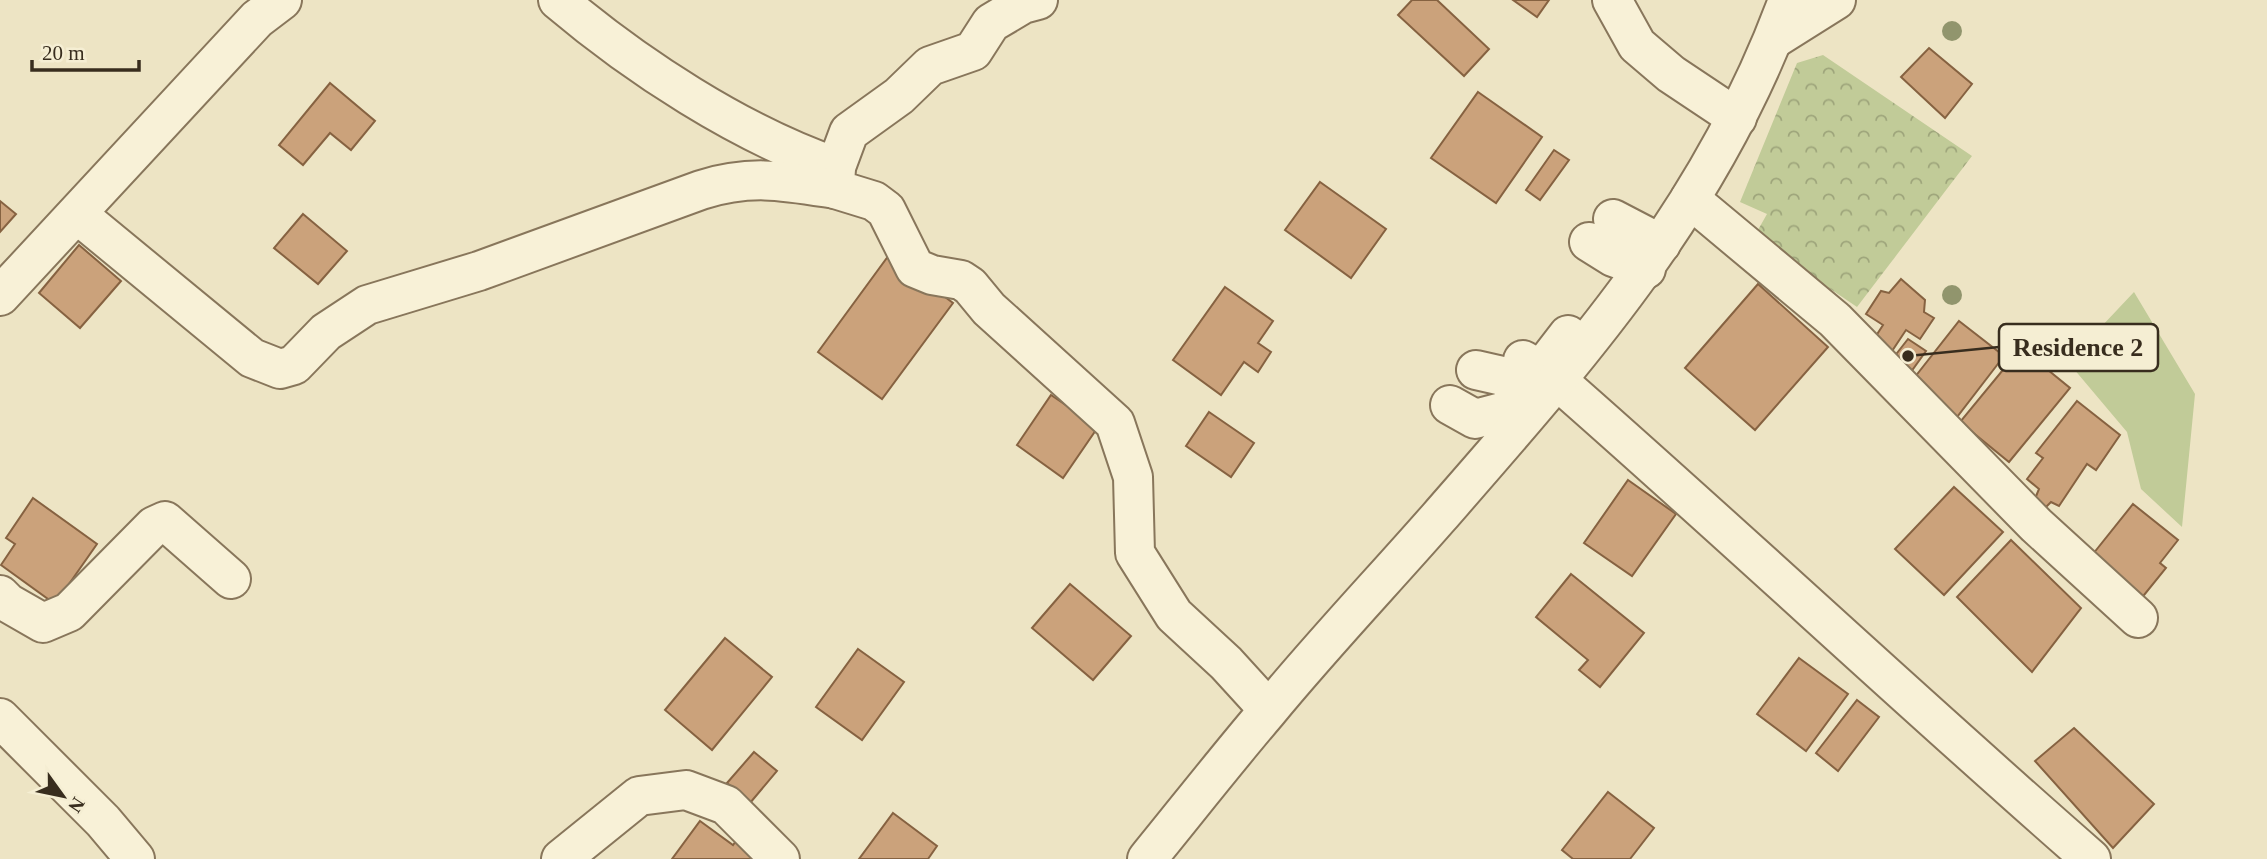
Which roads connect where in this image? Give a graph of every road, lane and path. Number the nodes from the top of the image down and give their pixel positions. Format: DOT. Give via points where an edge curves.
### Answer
graph roads {
  1 [pos="282,0"];
  2 [pos="558,0"];
  3 [pos="1038,0"];
  4 [pos="1612,0"];
  5 [pos="1788,0"];
  6 [pos="1836,0"];
  7 [pos="1773,39"];
  8 [pos="1737,118"];
  9 [pos="836,178"];
  10 [pos="1690,199"];
  11 [pos="77,214"];
  12 [pos="1601,230"];
  13 [pos="1653,256"];
  14 [pos="0,296"];
  15 [pos="1520,369"];
  16 [pos="1450,405"];
  17 [pos="231,579"];
  18 [pos="0,595"];
  19 [pos="2138,618"];
  20 [pos="1268,709"];
  21 [pos="0,718"];
  22 [pos="135,859"];
  23 [pos="561,859"];
  24 [pos="780,859"];
  25 [pos="1147,859"];
  26 [pos="2091,859"];
  1 -- 11 [label="street" via="257,19"];
  2 -- 9 [label="street" via="642,62 745,128"];
  3 -- 9 [label="street" via="991,23 972,51 930,66 899,96 849,132"];
  4 -- 8 [label="street" via="1637,45"];
  5 -- 7 [label="street"];
  6 -- 7 [label="street"];
  7 -- 8 [label="street"];
  8 -- 10 [label="street"];
  9 -- 11 [label="street" via="731,181 479,271 367,304 326,332 294,365 280,369 252,358"];
  9 -- 20 [label="street" via="886,210 915,268 970,286 989,309 1115,423 1133,477 1135,553 1174,615"];
  10 -- 13 [label="street"];
  10 -- 19 [label="street" via="1835,320 2036,525"];
  11 -- 14 [label="street"];
  12 -- 13 [label="street" via="1613,257"];
  13 -- 15 [label="street" via="1611,314"];
  15 -- 16 [label="street" via="1509,410 1475,419"];
  15 -- 20 [label="street"];
  15 -- 26 [label="street" via="1765,562 1931,719"];
  17 -- 18 [label="street" via="165,521 154,526 69,612 43,623"];
  20 -- 25 [label="street"];
  21 -- 22 [label="street"];
  23 -- 24 [label="street" via="639,796 686,790 726,805"];
}
